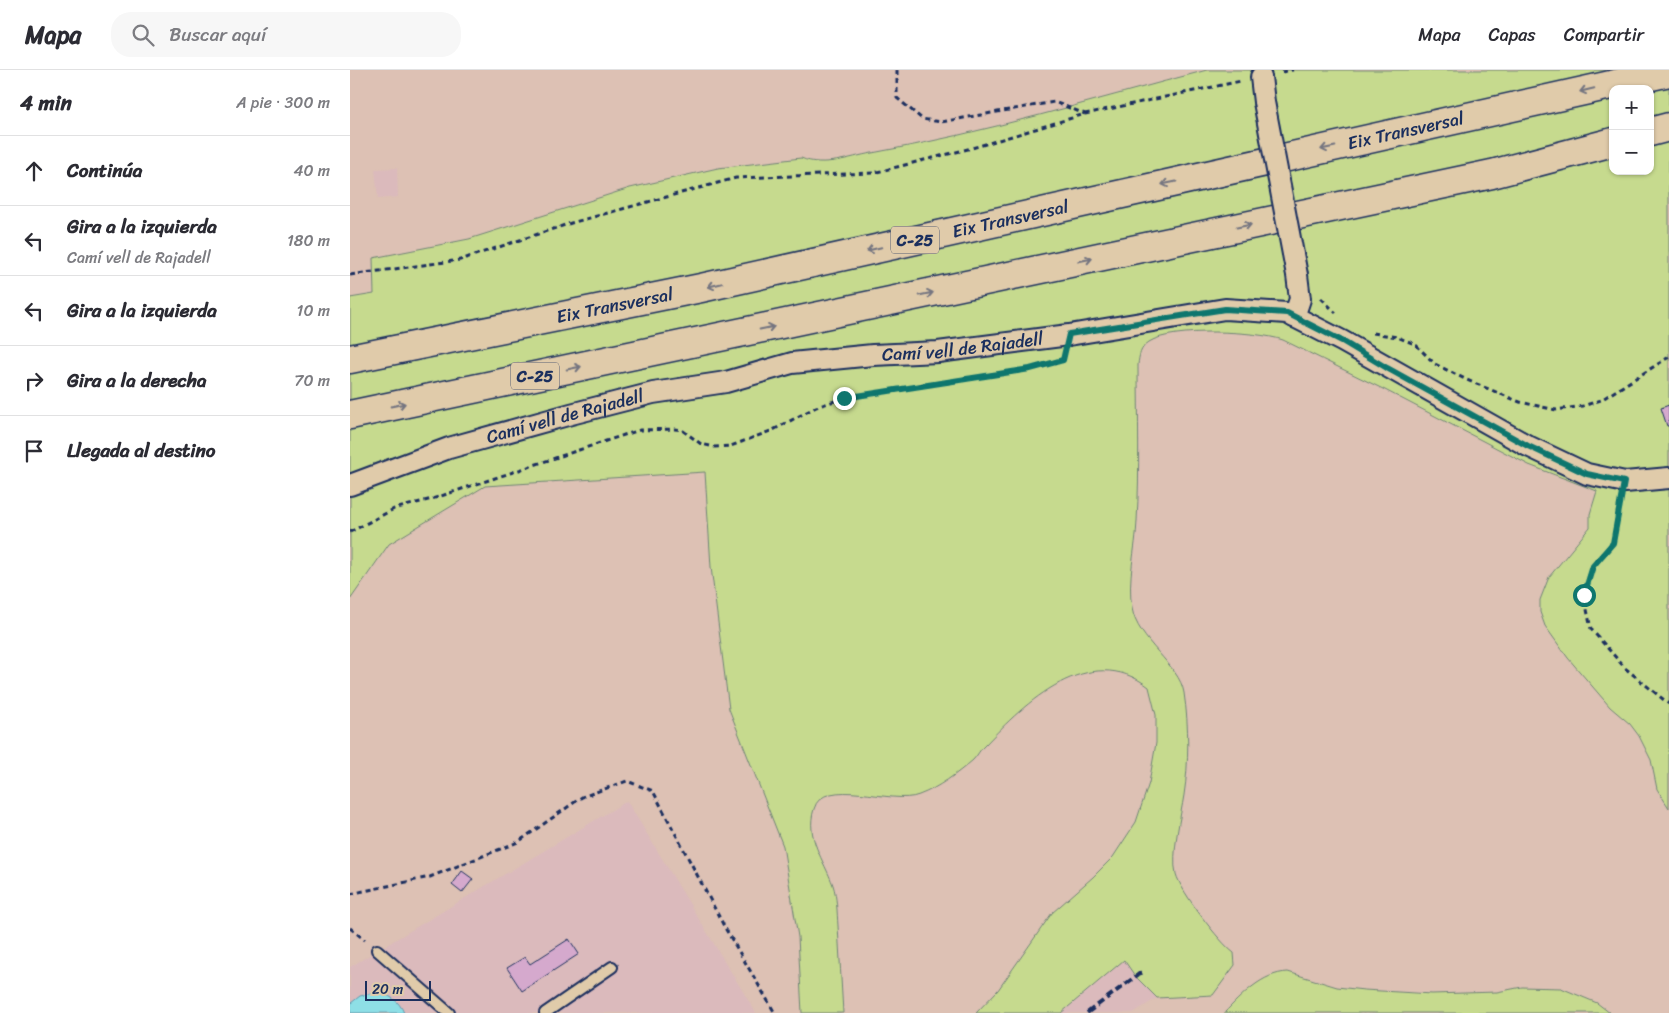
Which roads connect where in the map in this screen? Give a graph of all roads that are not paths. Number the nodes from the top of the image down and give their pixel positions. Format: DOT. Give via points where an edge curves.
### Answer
graph roads {
  1 [pos="1669,72"];
  2 [pos="1261,77"];
  3 [pos="1669,127"];
  4 [pos="1654,131"];
  5 [pos="1609,143"];
  6 [pos="1297,308"];
  7 [pos="350,359"];
  8 [pos="350,415"];
  9 [pos="1669,478"];
  10 [pos="350,485"];
  11 [pos="377,950"];
  12 [pos="612,967"];
  13 [pos="450,1013"];
  14 [pos="545,1013"];
  1 -- 7 [label="highway, Eix Transversal / C-25, one-way" via="701,288"];
  2 -- 6 [label="street, bridge" via="1298,275"];
  3 -- 4 [label="highway"];
  8 -- 5 [label="highway, C-25, one-way" via="1483,176"];
  6 -- 9 [label="street, Camí vell de Rajadell" via="1528,446 1587,474 1624,482"];
  6 -- 10 [label="street, Camí vell de Rajadell" via="1287,313 1225,309 938,352 792,363 726,382 654,393 571,414 449,448"];
  11 -- 13 [label="lane"];
  12 -- 14 [label="lane"];
}
